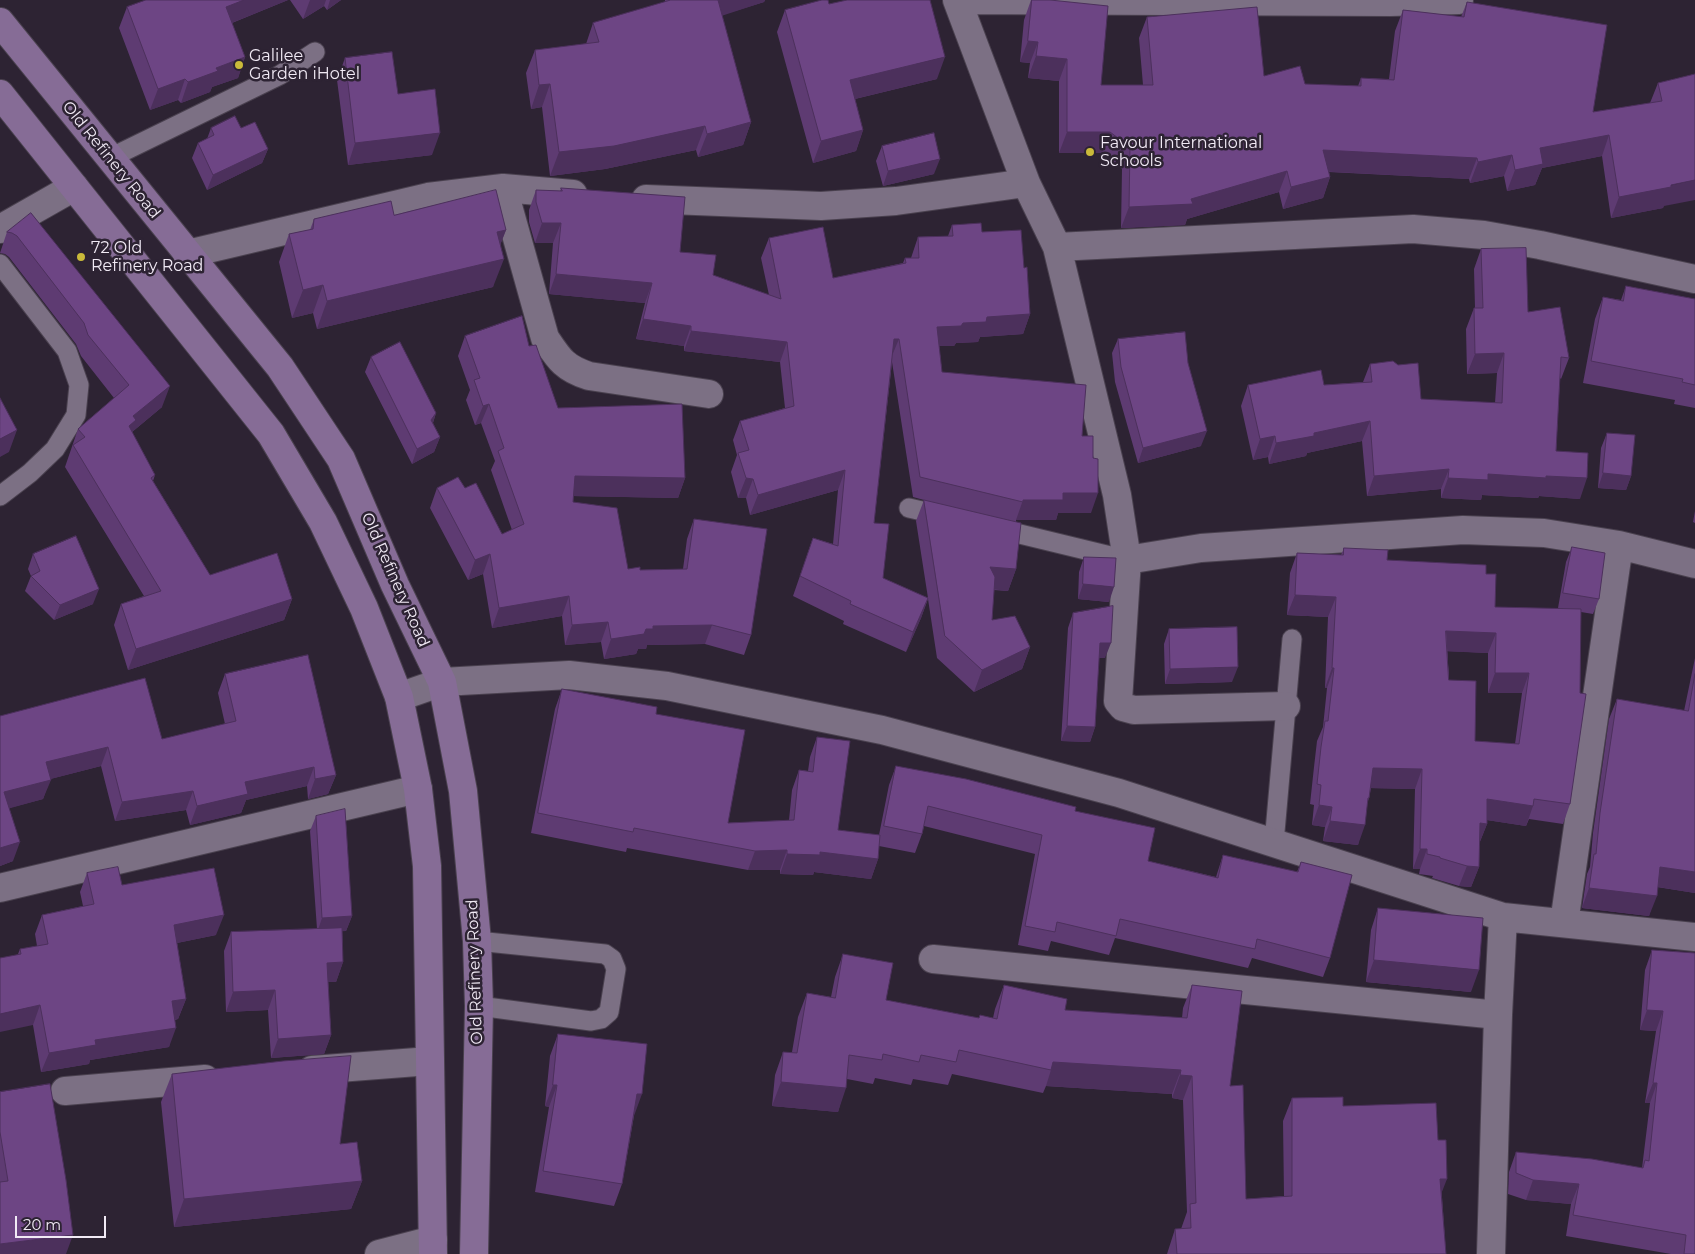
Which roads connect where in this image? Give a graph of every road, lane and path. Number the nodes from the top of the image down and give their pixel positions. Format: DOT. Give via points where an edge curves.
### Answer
graph roads {
  1 [pos="958,0"];
  2 [pos="1459,0"];
  3 [pos="1245,1"];
  4 [pos="0,22"];
  5 [pos="315,52"];
  6 [pos="0,94"];
  7 [pos="110,158"];
  8 [pos="1026,183"];
  9 [pos="74,187"];
  10 [pos="503,188"];
  11 [pos="0,228"];
  12 [pos="1057,247"];
  13 [pos="187,254"];
  14 [pos="0,264"];
  15 [pos="1695,279"];
  16 [pos="709,394"];
  17 [pos="0,496"];
  18 [pos="909,508"];
  19 [pos="1619,545"];
  20 [pos="1127,560"];
  21 [pos="1695,564"];
  22 [pos="1292,639"];
  23 [pos="442,682"];
  24 [pos="399,696"];
  25 [pos="1286,706"];
  26 [pos="418,789"];
  27 [pos="1274,843"];
  28 [pos="0,888"];
  29 [pos="1503,917"];
  30 [pos="1564,923"];
  31 [pos="1695,937"];
  32 [pos="477,940"];
  33 [pos="933,959"];
  34 [pos="479,1006"];
  35 [pos="1498,1015"];
  36 [pos="430,1061"];
  37 [pos="292,1072"];
  38 [pos="233,1077"];
  39 [pos="65,1091"];
  40 [pos="433,1247"];
  41 [pos="379,1254"];
  42 [pos="474,1254"];
  43 [pos="1491,1254"];
  1 -- 3 [label="street"];
  1 -- 8 [label="street"];
  2 -- 3 [label="street"];
  4 -- 7 [label="main road, Old Refinery Road"];
  5 -- 7 [label="lane" via="280,75"];
  6 -- 9 [label="main road"];
  7 -- 13 [label="main road, Old Refinery Road"];
  8 -- 10 [label="street" via="896,201 821,206 679,201"];
  8 -- 12 [label="street"];
  9 -- 11 [label="street"];
  9 -- 24 [label="main road" via="271,434 323,522 364,608"];
  10 -- 13 [label="street" via="428,197"];
  10 -- 16 [label="street" via="545,338 558,358 573,371 589,376"];
  12 -- 15 [label="street" via="1413,230 1540,245"];
  12 -- 20 [label="street" via="1117,495"];
  13 -- 23 [label="main road, Old Refinery Road" via="280,367 341,459 395,585"];
  14 -- 17 [label="lane" via="67,352 79,385 76,415 55,449"];
  18 -- 20 [label="lane"];
  19 -- 20 [label="street" via="1544,533 1463,530 1201,548"];
  19 -- 21 [label="street"];
  19 -- 30 [label="street"];
  20 -- 25 [label="street" via="1118,701 1123,707 1134,710"];
  22 -- 25 [label="lane"];
  23 -- 24 [label="street"];
  23 -- 27 [label="street" via="569,675 667,686 882,730 1118,793"];
  23 -- 32 [label="main road, Old Refinery Road" via="463,791"];
  24 -- 26 [label="main road"];
  25 -- 27 [label="lane"];
  26 -- 28 [label="street"];
  26 -- 36 [label="main road" via="427,866"];
  27 -- 29 [label="street"];
  29 -- 30 [label="street"];
  29 -- 35 [label="street"];
  30 -- 31 [label="street"];
  32 -- 34 [label="main road, Old Refinery Road"];
  32 -- 34 [label="lane" via="605,954 616,968 609,1012 601,1019 591,1021"];
  33 -- 35 [label="street"];
  34 -- 42 [label="main road, Old Refinery Road"];
  35 -- 43 [label="street"];
  36 -- 37 [label="street"];
  36 -- 40 [label="main road"];
  38 -- 39 [label="street"];
  40 -- 41 [label="street"];
}
